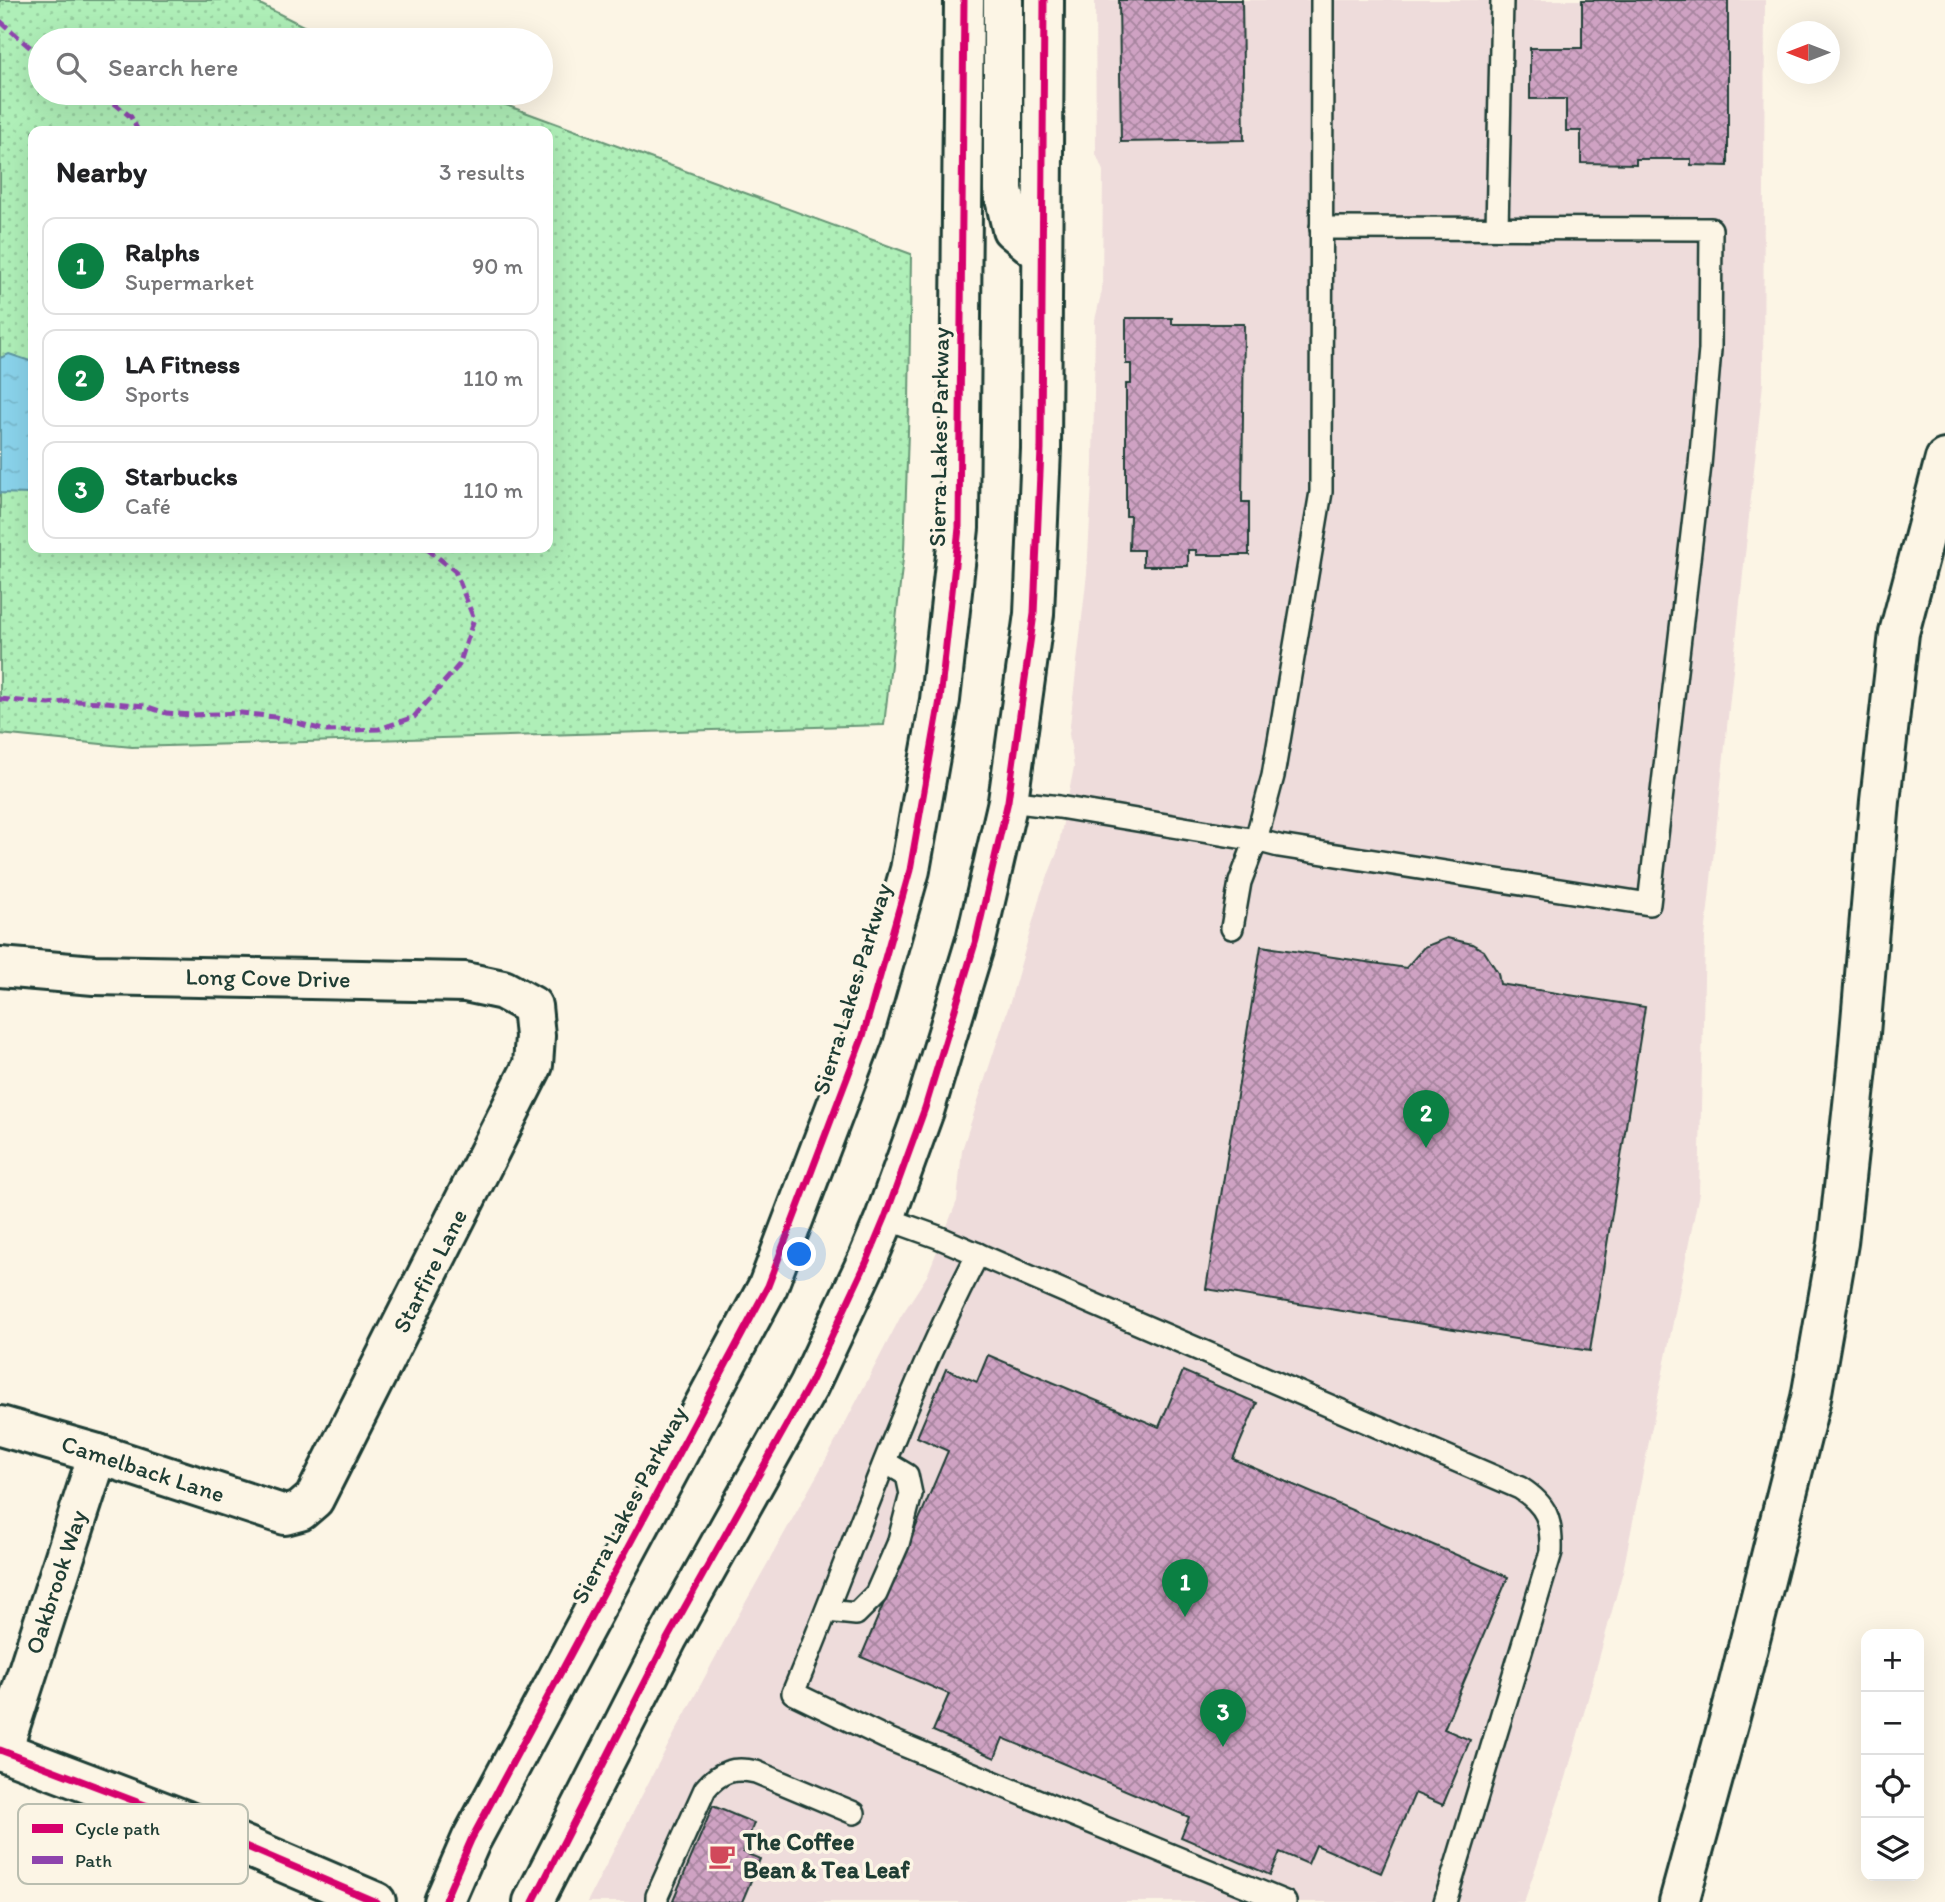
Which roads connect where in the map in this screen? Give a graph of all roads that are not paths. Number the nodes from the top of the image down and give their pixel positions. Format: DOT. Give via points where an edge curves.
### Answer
graph roads {
  1 [pos="964,0"];
  2 [pos="1003,0"];
  3 [pos="1044,0"];
  4 [pos="1322,0"];
  5 [pos="1502,0"];
  6 [pos="1321,228"];
  7 [pos="1497,228"];
  8 [pos="1041,253"];
  9 [pos="1945,459"];
  10 [pos="1008,801"];
  11 [pos="1256,840"];
  12 [pos="1232,928"];
  13 [pos="0,967"];
  14 [pos="532,1006"];
  15 [pos="885,1218"];
  16 [pos="978,1254"];
  17 [pos="0,1426"];
  18 [pos="98,1454"];
  19 [pos="885,1462"];
  20 [pos="285,1515"];
  21 [pos="827,1611"];
  22 [pos="1,1750"];
  23 [pos="143,1804"];
  24 [pos="854,1813"];
  25 [pos="248,1847"];
  26 [pos="376,1902"];
  27 [pos="444,1902"];
  28 [pos="533,1902"];
  29 [pos="657,1902"];
  30 [pos="1285,1902"];
  31 [pos="1445,1902"];
  32 [pos="1679,1902"];
  1 -- 27 [label="main road, Sierra Lakes Parkway" via="959,528 940,700 910,870 863,1036 768,1286 471,1840"];
  2 -- 8 [label="main road" via="1003,190 1012,229"];
  3 -- 8 [label="main road"];
  4 -- 6 [label="lane"];
  5 -- 7 [label="lane"];
  6 -- 7 [label="lane"];
  6 -- 11 [label="lane" via="1321,492 1273,776"];
  7 -- 11 [label="lane" via="1711,229 1710,350 1700,465 1649,904"];
  8 -- 10 [label="main road" via="1041,449 1034,614"];
  9 -- 32 [label="main road" via="1899,633 1838,1243 1811,1398"];
  10 -- 11 [label="lane"];
  10 -- 15 [label="main road" via="976,940 925,1108"];
  11 -- 12 [label="lane" via="1240,882"];
  13 -- 14 [label="main road, Long Cove Drive" via="93,975 466,982 503,990"];
  14 -- 20 [label="main road, Starfire Lane" via="533,1065 314,1499 300,1511"];
  15 -- 16 [label="lane"];
  15 -- 28 [label="main road" via="809,1385 667,1639"];
  16 -- 19 [label="lane"];
  16 -- 31 [label="lane" via="1520,1488 1536,1499 1548,1516 1551,1552"];
  17 -- 18 [label="main road, Camelback Lane"];
  18 -- 20 [label="main road, Camelback Lane"];
  18 -- 22 [label="main road, Oakbrook Way"];
  19 -- 21 [label="lane"];
  19 -- 21 [label="lane" via="907,1475 911,1494 898,1544 876,1594 856,1614"];
  21 -- 30 [label="lane" via="793,1693 886,1738"];
  22 -- 23 [label="main road"];
  24 -- 29 [label="lane" via="756,1772 727,1771 705,1789"];
  25 -- 26 [label="main road"];
}
